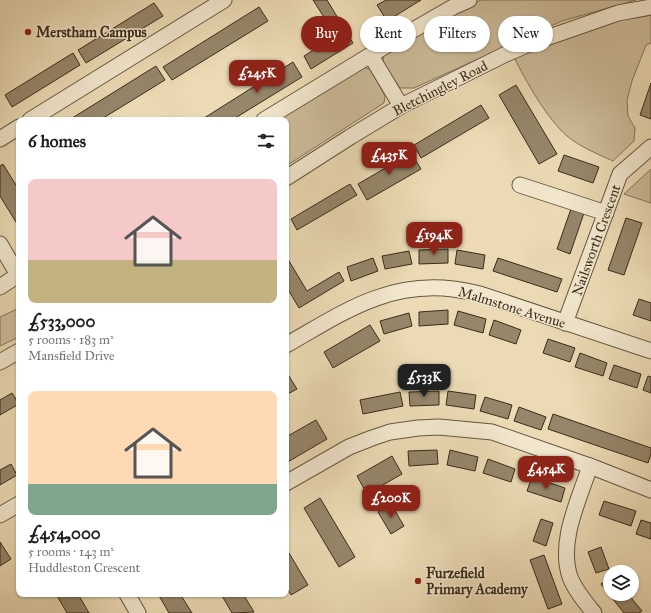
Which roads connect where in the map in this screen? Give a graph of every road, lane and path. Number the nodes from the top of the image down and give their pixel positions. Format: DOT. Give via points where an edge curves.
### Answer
graph roads {
  1 [pos="224,0"];
  2 [pos="469,0"];
  3 [pos="651,7"];
  4 [pos="371,56"];
  5 [pos="401,106"];
  6 [pos="35,117"];
  7 [pos="269,117"];
  8 [pos="16,129"];
  9 [pos="0,139"];
  10 [pos="651,147"];
  11 [pos="289,176"];
  12 [pos="520,185"];
  13 [pos="606,213"];
  14 [pos="0,244"];
  15 [pos="16,270"];
  16 [pos="16,277"];
  17 [pos="0,287"];
  18 [pos="565,322"];
  19 [pos="289,343"];
  20 [pos="651,351"];
  21 [pos="16,353"];
  22 [pos="0,362"];
  23 [pos="590,466"];
  24 [pos="289,482"];
  25 [pos="651,490"];
  26 [pos="16,506"];
  27 [pos="0,515"];
  28 [pos="129,597"];
  29 [pos="138,613"];
  30 [pos="594,613"];
  1 -- 6 [label="street"];
  2 -- 4 [label="street"];
  3 -- 5 [label="street, Bletchingley Road" via="618,13 529,44"];
  4 -- 5 [label="street"];
  4 -- 7 [label="street"];
  5 -- 11 [label="street, Bletchingley Road"];
  8 -- 9 [label="street"];
  10 -- 13 [label="street, Nailsworth Crescent" via="620,174"];
  12 -- 13 [label="street"];
  13 -- 18 [label="street, Nailsworth Crescent"];
  14 -- 15 [label="street"];
  16 -- 17 [label="street"];
  18 -- 19 [label="street, Malmstone Avenue" via="480,294 427,288 386,294 358,304"];
  18 -- 20 [label="street, Malmstone Avenue"];
  21 -- 22 [label="street"];
  23 -- 24 [label="street" via="492,432 439,427 418,428 390,432 349,447"];
  23 -- 25 [label="street"];
  23 -- 30 [label="street" via="572,521 566,553 570,577"];
  26 -- 27 [label="street"];
  28 -- 29 [label="street"];
}
